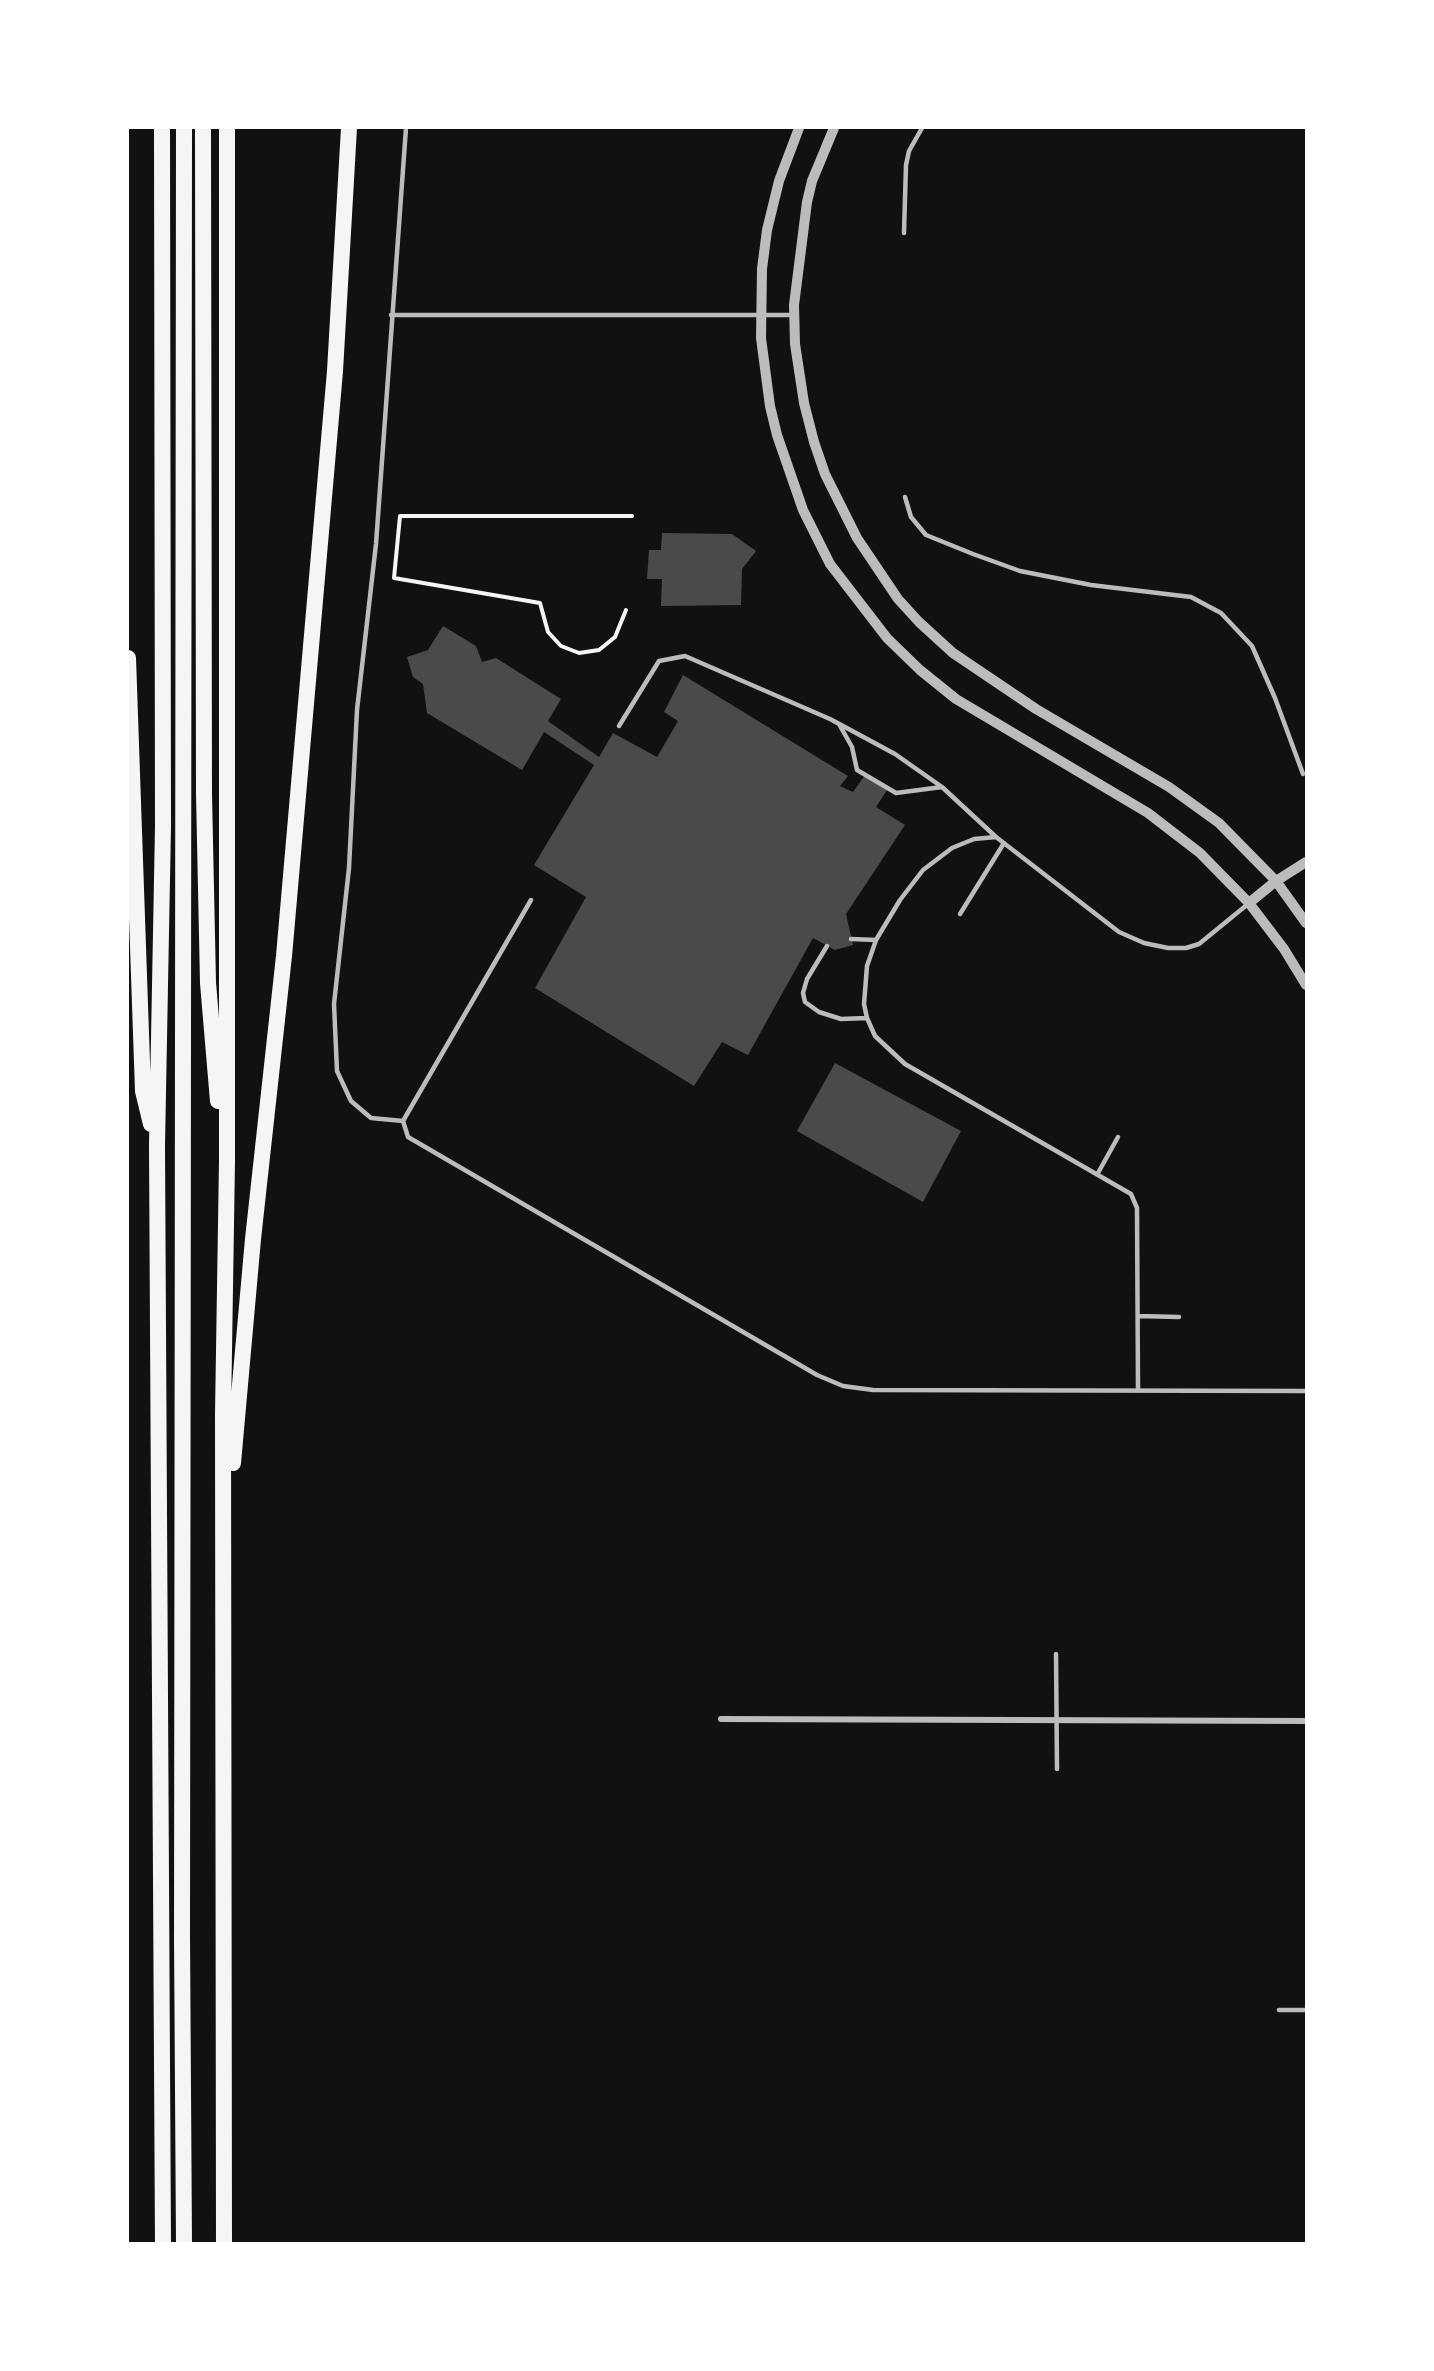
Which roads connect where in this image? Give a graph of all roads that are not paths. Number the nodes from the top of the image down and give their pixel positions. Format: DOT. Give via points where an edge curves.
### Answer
graph roads {
  1 [pos="162,128"];
  2 [pos="184,128"];
  3 [pos="203,128"];
  4 [pos="227,128"];
  5 [pos="349,128"];
  6 [pos="406,128"];
  7 [pos="799,128"];
  8 [pos="834,128"];
  9 [pos="922,128"];
  10 [pos="904,233"];
  11 [pos="391,315"];
  12 [pos="761,315"];
  13 [pos="794,315"];
  14 [pos="906,496"];
  15 [pos="128,658"];
  16 [pos="839,723"];
  17 [pos="619,726"];
  18 [pos="1302,774"];
  19 [pos="942,787"];
  20 [pos="996,837"];
  21 [pos="1004,843"];
  22 [pos="1306,862"];
  23 [pos="1276,881"];
  24 [pos="531,900"];
  25 [pos="1249,903"];
  26 [pos="960,914"];
  27 [pos="1306,923"];
  28 [pos="851,939"];
  29 [pos="876,940"];
  30 [pos="827,946"];
  31 [pos="1306,985"];
  32 [pos="867,1018"];
  33 [pos="404,1121"];
  34 [pos="1118,1137"];
  35 [pos="157,1145"];
  36 [pos="227,1161"];
  37 [pos="1098,1173"];
  38 [pos="1137,1316"];
  39 [pos="1179,1317"];
  40 [pos="1138,1390"];
  41 [pos="1306,1391"];
  42 [pos="224,1572"];
  43 [pos="1056,1654"];
  44 [pos="721,1719"];
  45 [pos="1056,1720"];
  46 [pos="1306,1720"];
  47 [pos="1057,1769"];
  48 [pos="1279,2010"];
  49 [pos="1306,2010"];
  50 [pos="163,2244"];
  51 [pos="184,2244"];
  52 [pos="224,2244"];
  1 -- 35 [label="highway" via="163,826"];
  2 -- 51 [label="highway"];
  3 -- 36 [label="highway" via="206,917 211,1043"];
  4 -- 36 [label="highway"];
  5 -- 42 [label="highway" via="334,382 292,872 252,1239"];
  6 -- 11 [label="lane"];
  7 -- 12 [label="street" via="779,181 767,230"];
  8 -- 13 [label="street" via="807,202"];
  9 -- 10 [label="lane" via="906,165"];
  11 -- 12 [label="lane"];
  11 -- 33 [label="lane" via="376,544 357,710 349,868 336,966 334,1041 337,1071 351,1101 371,1118"];
  12 -- 13 [label="lane"];
  12 -- 25 [label="street" via="770,406 803,510 831,564 887,638 956,699 1148,813 1200,853"];
  13 -- 23 [label="street" via="804,403 825,474 857,538 898,599 953,653 994,682 1195,805 1238,841"];
  14 -- 18 [label="lane" via="911,517 926,535 983,558 1020,571 1071,581 1191,597 1221,613 1252,646"];
  15 -- 35 [label="highway" via="143,1091"];
  16 -- 17 [label="lane" via="685,656 659,661"];
  16 -- 19 [label="lane" via="895,754"];
  16 -- 19 [label="lane" via="852,747 857,770 896,793"];
  19 -- 20 [label="lane"];
  20 -- 21 [label="lane"];
  20 -- 29 [label="lane" via="974,839 952,848 923,870"];
  21 -- 25 [label="lane" via="1119,932 1144,943 1168,948 1199,944"];
  21 -- 26 [label="lane"];
  22 -- 23 [label="street"];
  23 -- 25 [label="street"];
  23 -- 27 [label="street"];
  24 -- 33 [label="lane"];
  25 -- 31 [label="street"];
  28 -- 29 [label="lane"];
  29 -- 32 [label="lane" via="865,974"];
  30 -- 32 [label="lane" via="807,979 805,1002 819,1012 841,1019"];
  32 -- 37 [label="lane" via="875,1036 905,1064"];
  33 -- 40 [label="lane" via="408,1137 807,1370 843,1386 873,1390"];
  34 -- 37 [label="lane"];
  35 -- 50 [label="highway"];
  36 -- 42 [label="highway"];
  37 -- 38 [label="lane" via="1131,1194 1137,1208"];
  38 -- 39 [label="lane"];
  38 -- 40 [label="lane"];
  40 -- 41 [label="lane"];
  42 -- 52 [label="highway"];
  43 -- 45 [label="lane"];
  44 -- 45 [label="street"];
  45 -- 46 [label="street"];
  45 -- 47 [label="lane"];
  48 -- 49 [label="lane"];
}
